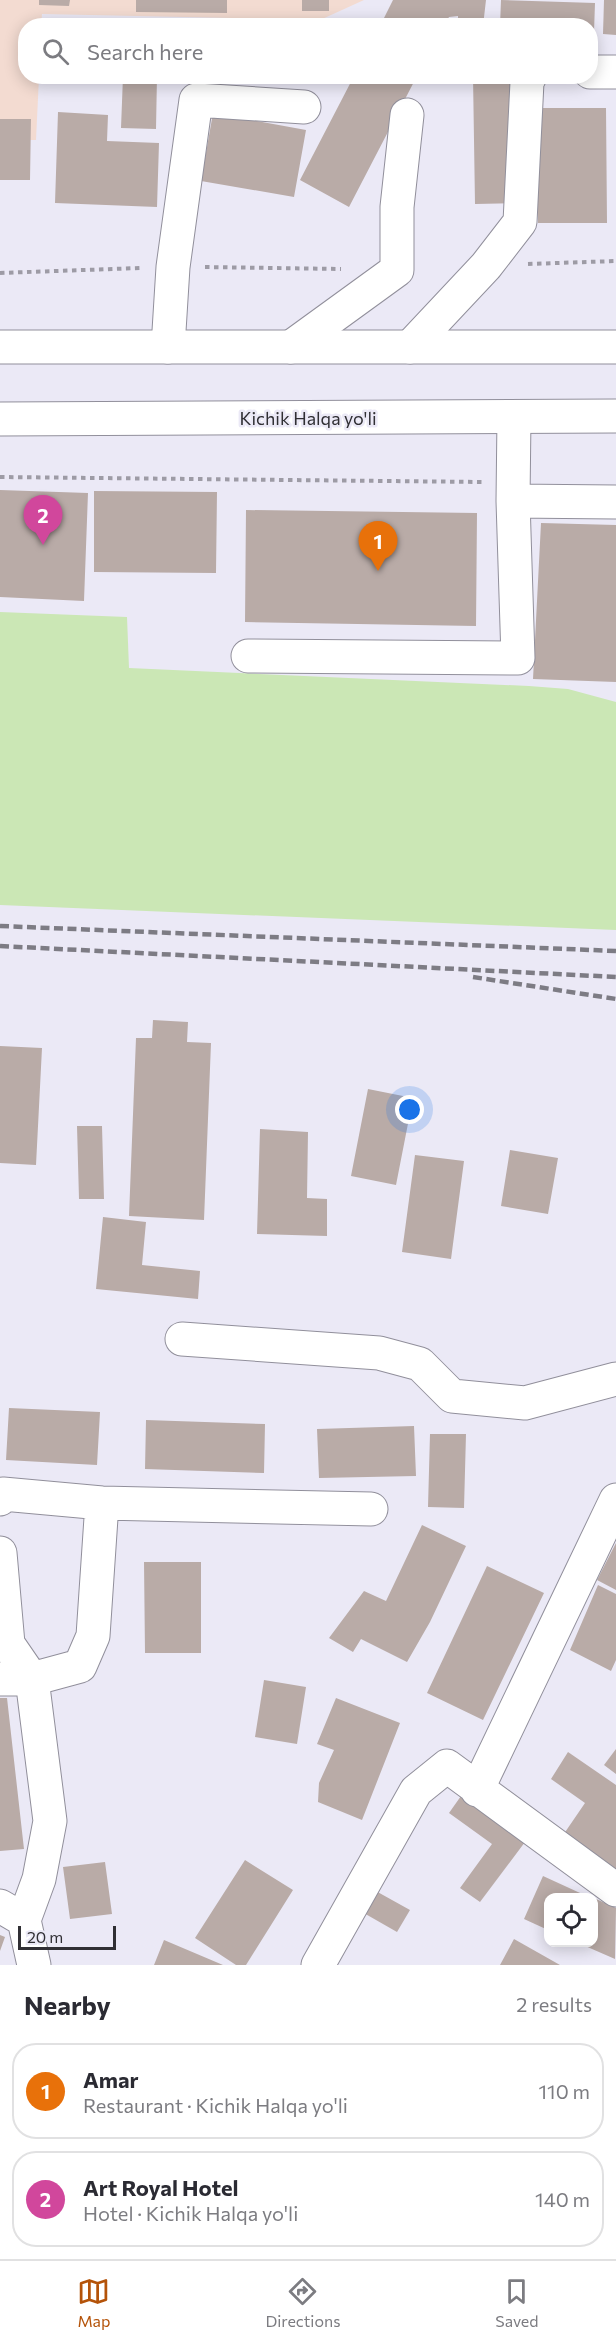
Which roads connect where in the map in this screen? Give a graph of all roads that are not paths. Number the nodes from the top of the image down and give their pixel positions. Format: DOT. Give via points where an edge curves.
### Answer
graph roads {
  1 [pos="598,72"];
  2 [pos="616,72"];
  3 [pos="527,84"];
  4 [pos="304,107"];
  5 [pos="407,115"];
  6 [pos="0,347"];
  7 [pos="168,347"];
  8 [pos="291,347"];
  9 [pos="410,347"];
  10 [pos="616,347"];
  11 [pos="616,416"];
  12 [pos="514,417"];
  13 [pos="0,419"];
  14 [pos="513,501"];
  15 [pos="616,502"];
  16 [pos="248,656"];
  17 [pos="182,1339"];
  18 [pos="616,1379"];
  19 [pos="0,1499"];
  20 [pos="616,1500"];
  21 [pos="102,1503"];
  22 [pos="371,1509"];
  23 [pos="0,1553"];
  24 [pos="0,1659"];
  25 [pos="0,1678"];
  26 [pos="32,1678"];
  27 [pos="477,1790"];
  28 [pos="616,1890"];
  29 [pos="12,1913"];
  30 [pos="34,1965"];
  31 [pos="318,1965"];
  1 -- 2 [label="main road"];
  3 -- 9 [label="main road" via="520,222 486,266"];
  4 -- 7 [label="main road" via="196,100 173,267"];
  5 -- 8 [label="main road" via="397,207 397,270"];
  6 -- 7 [label="main road"];
  7 -- 8 [label="main road"];
  8 -- 9 [label="main road"];
  9 -- 10 [label="main road"];
  11 -- 12 [label="main road, Kichik Halqa yo'li"];
  12 -- 13 [label="main road, Kichik Halqa yo'li"];
  12 -- 14 [label="main road"];
  14 -- 15 [label="main road"];
  14 -- 16 [label="main road" via="518,658"];
  17 -- 18 [label="main road" via="379,1353 420,1364 452,1396 525,1403"];
  19 -- 21 [label="main road" via="3,1494"];
  20 -- 27 [label="main road"];
  21 -- 22 [label="main road"];
  21 -- 26 [label="main road" via="93,1636 80,1666"];
  23 -- 26 [label="main road" via="8,1644"];
  24 -- 26 [label="main road"];
  25 -- 26 [label="main road"];
  26 -- 29 [label="main road" via="50,1821 39,1879"];
  27 -- 28 [label="main road"];
  27 -- 31 [label="main road" via="447,1766 416,1791"];
  29 -- 30 [label="main road"];
}
